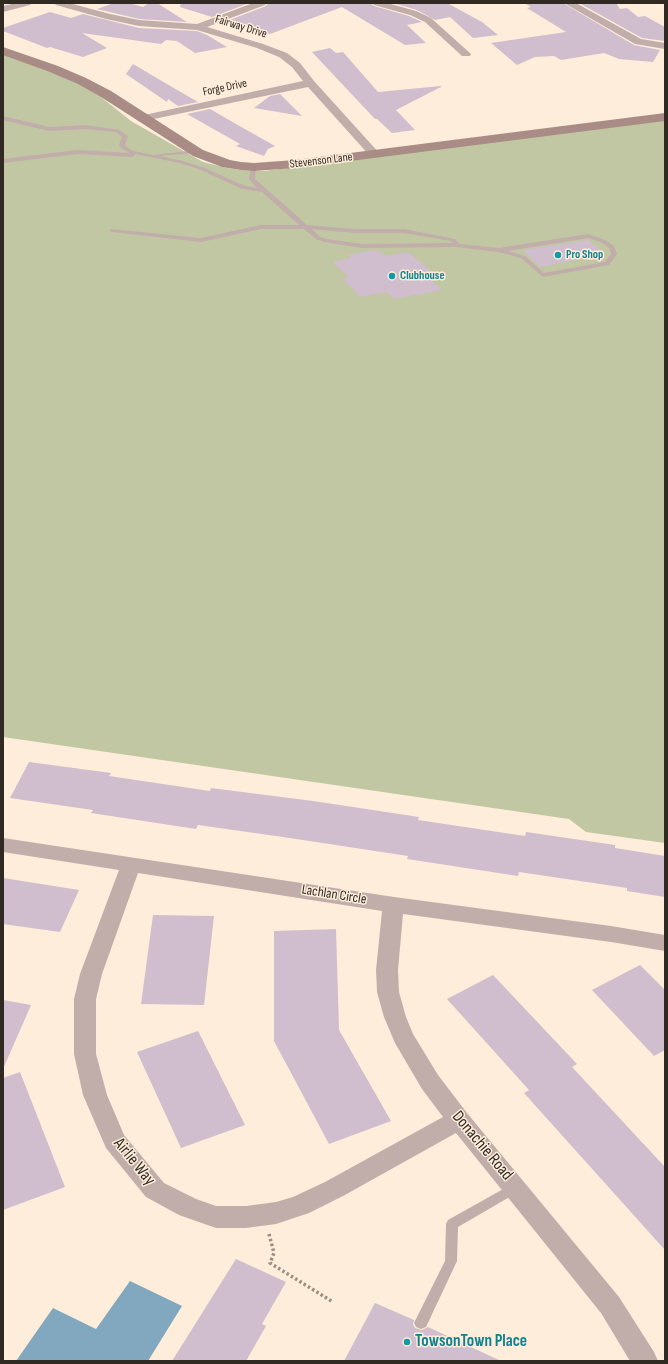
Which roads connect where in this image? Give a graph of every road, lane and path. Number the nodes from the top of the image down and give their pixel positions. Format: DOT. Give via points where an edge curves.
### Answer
graph roads {
  1 [pos="28,3"];
  2 [pos="59,3"];
  3 [pos="262,3"];
  4 [pos="377,3"];
  5 [pos="569,3"];
  6 [pos="3,9"];
  7 [pos="198,27"];
  8 [pos="665,46"];
  9 [pos="3,51"];
  10 [pos="466,54"];
  11 [pos="310,83"];
  12 [pos="665,117"];
  13 [pos="3,118"];
  14 [pos="144,118"];
  15 [pos="194,151"];
  16 [pos="374,154"];
  17 [pos="146,156"];
  18 [pos="3,161"];
  19 [pos="254,167"];
  20 [pos="264,191"];
  21 [pos="307,228"];
  22 [pos="112,230"];
  23 [pos="458,246"];
  24 [pos="499,250"];
  25 [pos="3,844"];
  26 [pos="131,864"];
  27 [pos="394,905"];
  28 [pos="665,943"];
  29 [pos="459,1120"];
  30 [pos="516,1187"];
  31 [pos="265,1214"];
  32 [pos="333,1302"];
  33 [pos="421,1323"];
  34 [pos="645,1361"];
  1 -- 6 [label="street"];
  2 -- 7 [label="street, Fairway Drive" via="139,23"];
  3 -- 7 [label="street"];
  4 -- 10 [label="street" via="428,20"];
  5 -- 8 [label="street" via="638,42"];
  7 -- 11 [label="street, Fairway Drive" via="283,55 293,61"];
  9 -- 14 [label="street, Stevenson Lane" via="82,81"];
  11 -- 14 [label="street, Forge Drive"];
  11 -- 16 [label="street, Fairway Drive"];
  12 -- 16 [label="street, Stevenson Lane"];
  13 -- 17 [label="lane" via="49,129 86,127 112,130 123,134 122,144 126,150"];
  14 -- 15 [label="street, Stevenson Lane"];
  15 -- 17 [label="lane"];
  15 -- 19 [label="street, Stevenson Lane" via="227,164"];
  16 -- 19 [label="street, Stevenson Lane"];
  17 -- 18 [label="lane" via="77,152"];
  17 -- 20 [label="lane" via="181,162 244,188"];
  19 -- 20 [label="lane" via="252,179"];
  20 -- 21 [label="lane"];
  21 -- 22 [label="lane" via="261,227 201,240"];
  21 -- 23 [label="lane" via="404,231 453,240"];
  21 -- 23 [label="lane" via="318,238 339,244"];
  23 -- 24 [label="lane"];
  24 -- 24 [label="lane" via="523,257 543,275 607,264 614,254 612,247 604,241 588,236"];
  25 -- 26 [label="street, Lachlan Circle"];
  26 -- 27 [label="street, Lachlan Circle"];
  26 -- 31 [label="street, Airlie Way" via="91,974 85,999 85,1054 95,1095 114,1141 155,1190 188,1207 216,1217"];
  27 -- 28 [label="street, Lachlan Circle"];
  27 -- 29 [label="street, Donachie Road" via="387,970 388,992 395,1017 403,1037 430,1082"];
  29 -- 30 [label="street, Donachie Road"];
  29 -- 31 [label="street, Airlie Way" via="334,1189 300,1205"];
  30 -- 33 [label="lane" via="452,1224 451,1261"];
  30 -- 34 [label="street, Donachie Road" via="610,1305"];
  31 -- 32 [label="path" via="274,1253 270,1263"];
}
